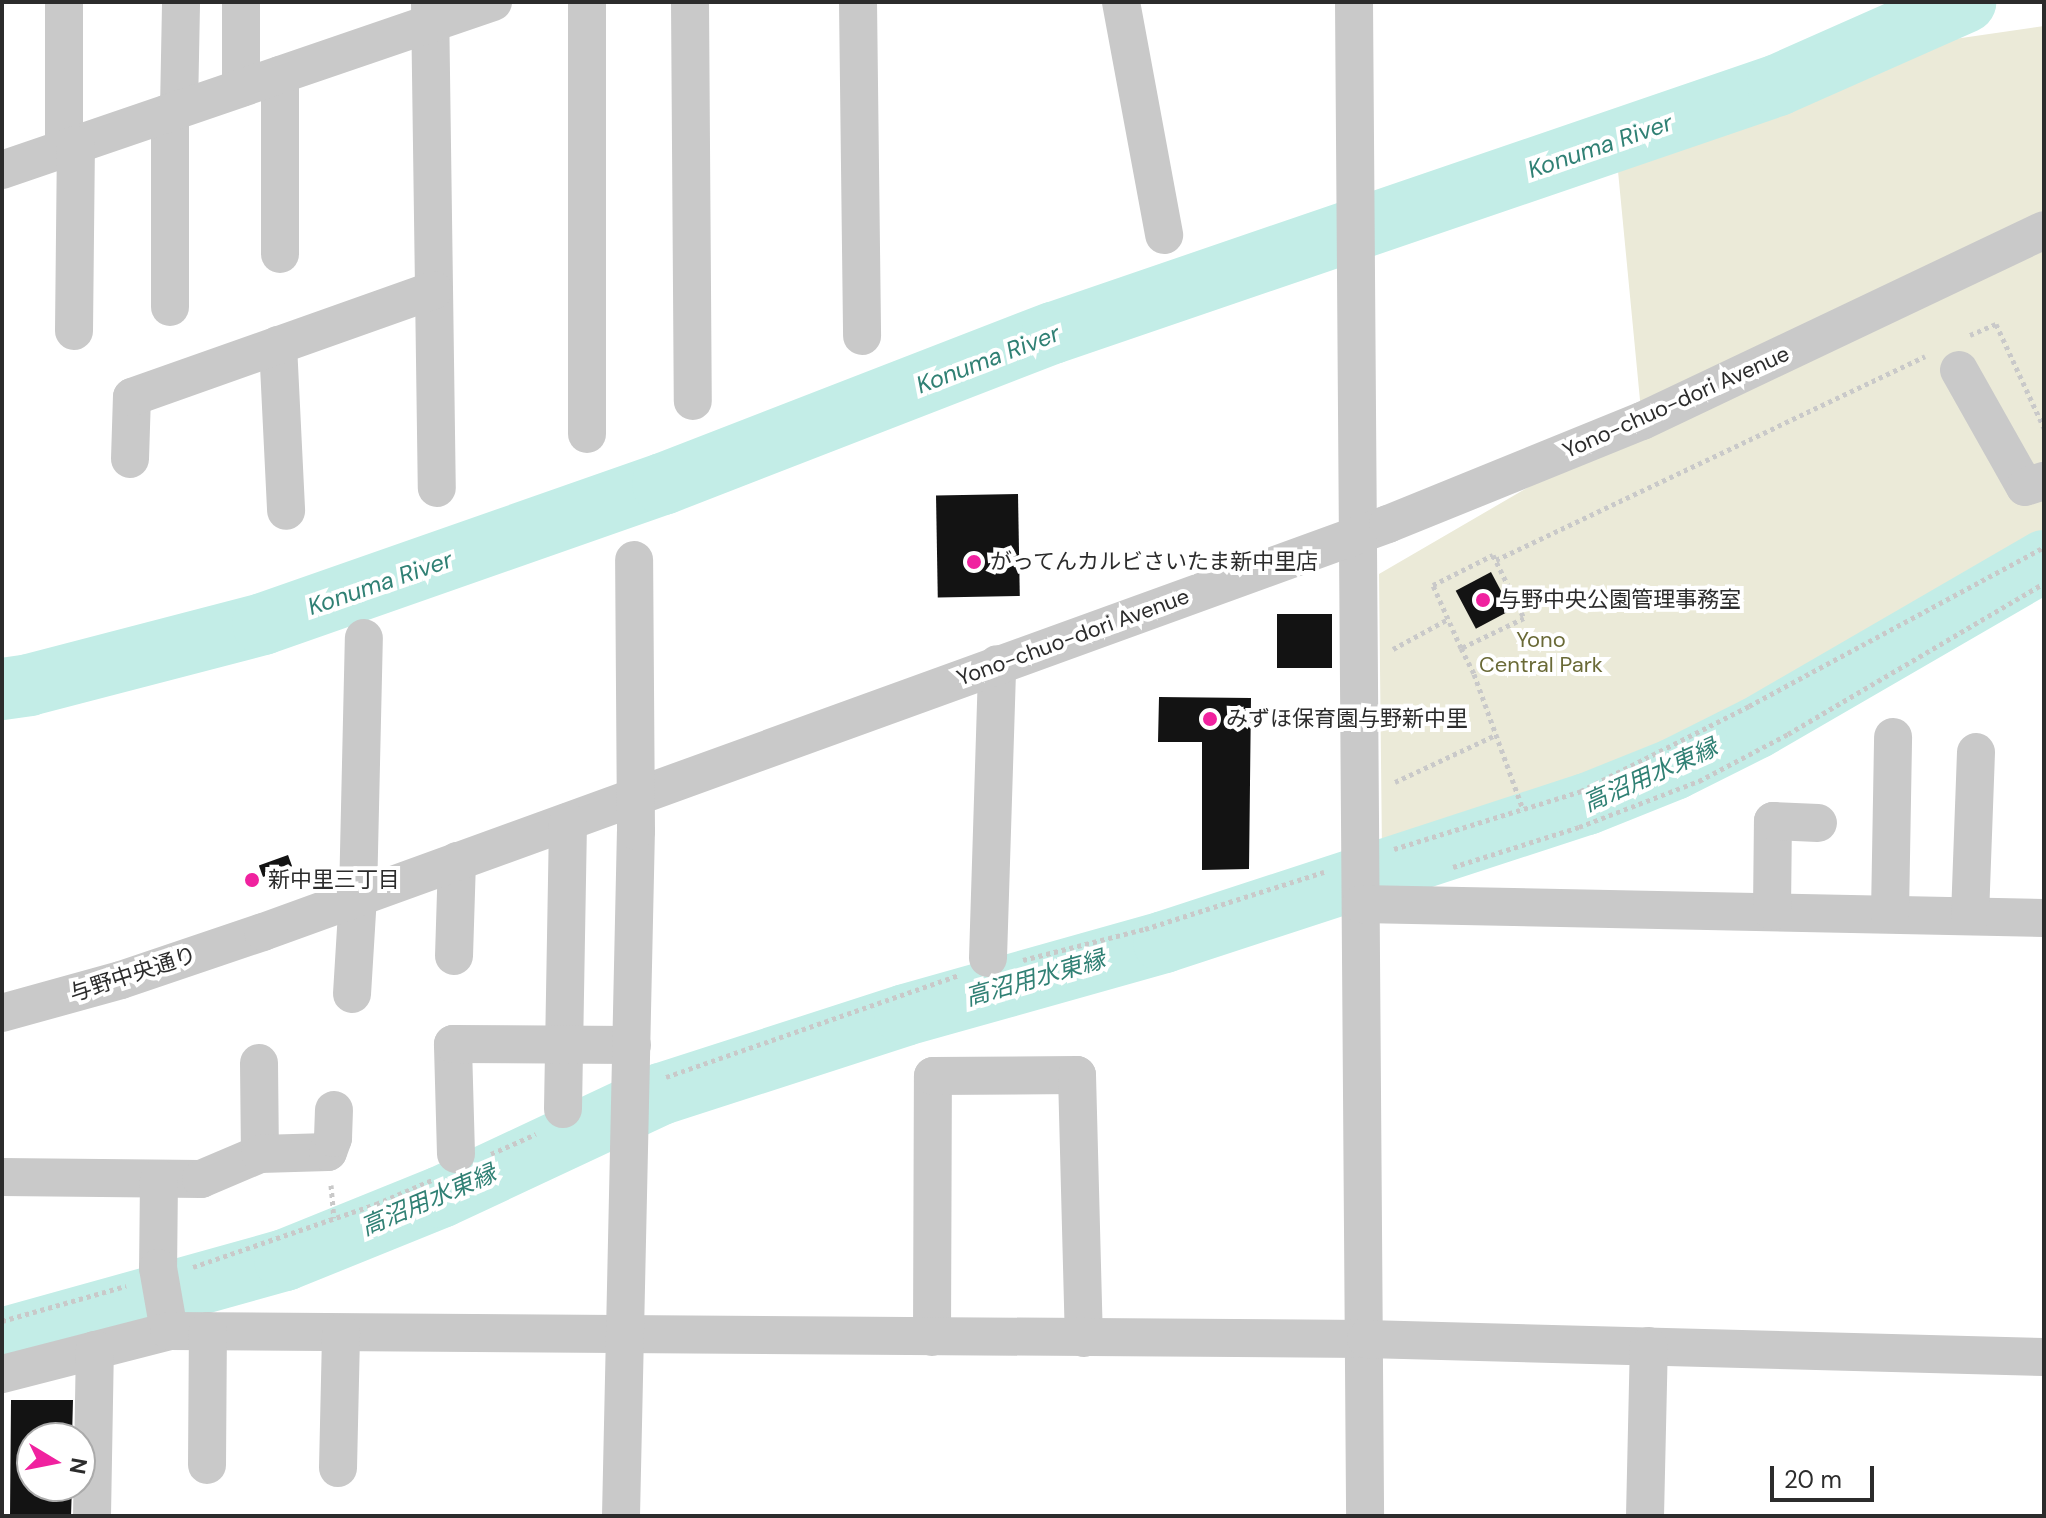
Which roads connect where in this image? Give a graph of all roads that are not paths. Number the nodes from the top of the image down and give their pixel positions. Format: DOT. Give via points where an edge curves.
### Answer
graph roads {
  1 [pos="64,2"];
  2 [pos="181,2"];
  3 [pos="241,2"];
  4 [pos="493,2"];
  5 [pos="587,2"];
  6 [pos="690,2"];
  7 [pos="858,2"];
  8 [pos="1121,2"];
  9 [pos="1354,2"];
  10 [pos="430,13"];
  11 [pos="280,75"];
  12 [pos="241,88"];
  13 [pos="175,111"];
  14 [pos="70,147"];
  15 [pos="2,170"];
  16 [pos="2044,230"];
  17 [pos="1164,235"];
  18 [pos="280,254"];
  19 [pos="434,290"];
  20 [pos="170,307"];
  21 [pos="74,331"];
  22 [pos="862,336"];
  23 [pos="278,345"];
  24 [pos="1954,352"];
  25 [pos="693,401"];
  26 [pos="587,434"];
  27 [pos="130,459"];
  28 [pos="2044,481"];
  29 [pos="437,488"];
  30 [pos="286,511"];
  31 [pos="1358,535"];
  32 [pos="634,560"];
  33 [pos="364,638"];
  34 [pos="997,664"];
  35 [pos="1893,737"];
  36 [pos="1976,752"];
  37 [pos="636,796"];
  38 [pos="568,822"];
  39 [pos="1818,823"];
  40 [pos="457,861"];
  41 [pos="1361,881"];
  42 [pos="358,896"];
  43 [pos="1772,911"];
  44 [pos="1890,914"];
  45 [pos="1970,916"];
  46 [pos="2044,918"];
  47 [pos="454,956"];
  48 [pos="989,964"];
  49 [pos="352,994"];
  50 [pos="2,1013"];
  51 [pos="562,1045"];
  52 [pos="632,1045"];
  53 [pos="259,1063"];
  54 [pos="334,1110"];
  55 [pos="556,1118"];
  56 [pos="260,1154"];
  57 [pos="456,1162"];
  58 [pos="2,1177"];
  59 [pos="159,1179"];
  60 [pos="164,1299"];
  61 [pos="208,1331"];
  62 [pos="341,1333"];
  63 [pos="623,1336"];
  64 [pos="932,1337"];
  65 [pos="1084,1338"];
  66 [pos="1366,1339"];
  67 [pos="1649,1346"];
  68 [pos="95,1350"];
  69 [pos="2044,1357"];
  70 [pos="2,1374"];
  71 [pos="207,1465"];
  72 [pos="338,1468"];
  73 [pos="92,1516"];
  74 [pos="621,1516"];
  75 [pos="1365,1516"];
  76 [pos="1645,1516"];
  1 -- 14 [label="street"];
  2 -- 13 [label="street"];
  3 -- 12 [label="street"];
  4 -- 10 [label="street"];
  5 -- 26 [label="street"];
  6 -- 25 [label="street"];
  7 -- 22 [label="street"];
  8 -- 17 [label="street"];
  9 -- 31 [label="street"];
  10 -- 11 [label="street"];
  10 -- 19 [label="street"];
  11 -- 12 [label="street"];
  11 -- 18 [label="street"];
  12 -- 13 [label="street"];
  13 -- 14 [label="street"];
  13 -- 20 [label="street"];
  14 -- 15 [label="street"];
  14 -- 21 [label="street"];
  16 -- 31 [label="street, Yono-chuo-dori Avenue" via="1642,421"];
  19 -- 23 [label="street"];
  19 -- 29 [label="street"];
  23 -- 27 [label="street" via="132,397"];
  23 -- 30 [label="street"];
  24 -- 28 [label="street" via="2025,487"];
  31 -- 34 [label="street, Yono-chuo-dori Avenue"];
  31 -- 41 [label="street"];
  32 -- 37 [label="street"];
  33 -- 42 [label="street"];
  34 -- 37 [label="street, Yono-chuo-dori Avenue"];
  34 -- 48 [label="street"];
  35 -- 44 [label="street"];
  36 -- 45 [label="street"];
  37 -- 38 [label="street, Yono-chuo-dori Avenue"];
  37 -- 52 [label="street"];
  38 -- 40 [label="street, Yono-chuo-dori Avenue"];
  38 -- 51 [label="street"];
  39 -- 43 [label="street" via="1773,821"];
  40 -- 42 [label="street, Yono-chuo-dori Avenue"];
  40 -- 47 [label="street"];
  41 -- 43 [label="street"];
  41 -- 66 [label="street"];
  42 -- 49 [label="street"];
  42 -- 50 [label="street, 与野中央通り" via="121,980"];
  43 -- 44 [label="street"];
  44 -- 45 [label="street"];
  45 -- 46 [label="street"];
  51 -- 52 [label="street"];
  51 -- 55 [label="street"];
  51 -- 57 [label="street" via="453,1044"];
  52 -- 63 [label="street"];
  53 -- 56 [label="street"];
  54 -- 56 [label="street" via="328,1152"];
  56 -- 59 [label="street" via="201,1179"];
  58 -- 59 [label="street"];
  59 -- 60 [label="street"];
  60 -- 61 [label="street"];
  60 -- 68 [label="street"];
  61 -- 62 [label="street"];
  61 -- 71 [label="street"];
  62 -- 63 [label="street"];
  62 -- 72 [label="street"];
  63 -- 64 [label="street"];
  63 -- 74 [label="street"];
  64 -- 65 [label="street"];
  64 -- 65 [label="street" via="933,1076 1077,1075"];
  65 -- 66 [label="street"];
  66 -- 67 [label="street"];
  66 -- 75 [label="street"];
  67 -- 69 [label="street"];
  67 -- 76 [label="street"];
  68 -- 70 [label="street"];
  68 -- 73 [label="street"];
}
